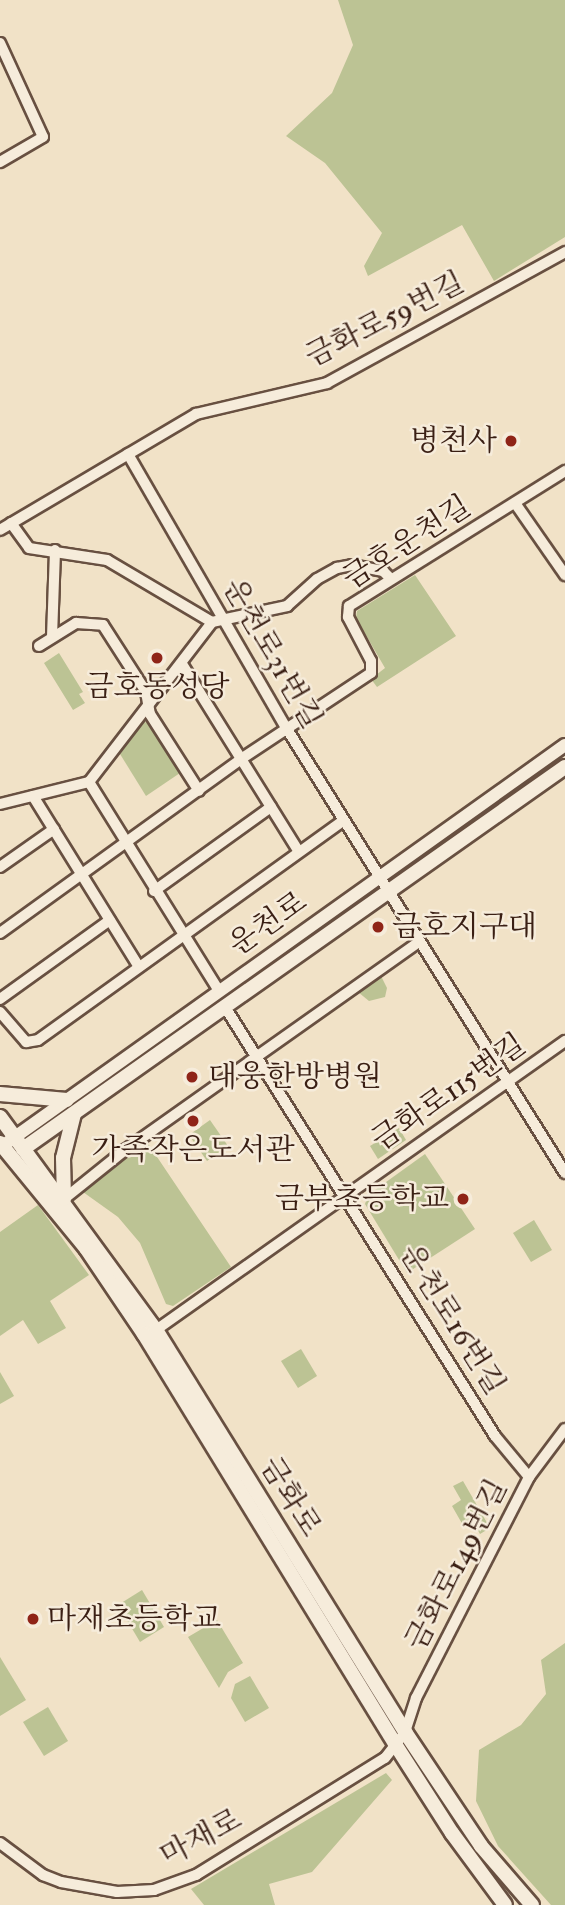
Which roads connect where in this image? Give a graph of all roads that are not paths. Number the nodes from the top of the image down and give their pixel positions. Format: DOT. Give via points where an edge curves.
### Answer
graph roads {
  1 [pos="0,43"];
  2 [pos="0,162"];
  3 [pos="565,253"];
  4 [pos="128,454"];
  5 [pos="565,471"];
  6 [pos="514,503"];
  7 [pos="11,523"];
  8 [pos="0,530"];
  9 [pos="55,550"];
  10 [pos="565,575"];
  11 [pos="391,579"];
  12 [pos="217,621"];
  13 [pos="52,637"];
  14 [pos="39,646"];
  15 [pos="182,664"];
  16 [pos="149,706"];
  17 [pos="287,729"];
  18 [pos="565,745"];
  19 [pos="241,759"];
  20 [pos="565,767"];
  21 [pos="89,782"];
  22 [pos="199,791"];
  23 [pos="33,796"];
  24 [pos="0,804"];
  25 [pos="271,807"];
  26 [pos="344,821"];
  27 [pos="54,830"];
  28 [pos="125,843"];
  29 [pos="299,852"];
  30 [pos="0,867"];
  31 [pos="82,875"];
  32 [pos="378,878"];
  33 [pos="154,891"];
  34 [pos="387,892"];
  35 [pos="110,920"];
  36 [pos="0,933"];
  37 [pos="184,936"];
  38 [pos="418,942"];
  39 [pos="139,967"];
  40 [pos="219,991"];
  41 [pos="0,999"];
  42 [pos="225,1007"];
  43 [pos="0,1012"];
  44 [pos="565,1041"];
  45 [pos="257,1056"];
  46 [pos="507,1081"];
  47 [pos="0,1094"];
  48 [pos="67,1100"];
  49 [pos="74,1114"];
  50 [pos="0,1117"];
  51 [pos="8,1149"];
  52 [pos="565,1173"];
  53 [pos="347,1195"];
  54 [pos="64,1199"];
  55 [pos="156,1331"];
  56 [pos="565,1429"];
  57 [pos="529,1477"];
  58 [pos="405,1732"];
  59 [pos="395,1744"];
  60 [pos="0,1843"];
  61 [pos="505,1905"];
  62 [pos="532,1905"];
  1 -- 2 [label="street" via="43,137"];
  3 -- 4 [label="street, 금화로59번길" via="327,383 217,406"];
  4 -- 7 [label="street, 금화로59번길"];
  4 -- 12 [label="street, 운천로31번길"];
  5 -- 6 [label="street, 금호운천길"];
  6 -- 10 [label="street"];
  6 -- 11 [label="street, 금호운천길"];
  7 -- 8 [label="street, 금화로59번길"];
  7 -- 9 [label="street" via="29,548"];
  9 -- 12 [label="street" via="107,560"];
  9 -- 13 [label="street"];
  11 -- 12 [label="street" via="383,571 352,565 337,568 287,606"];
  11 -- 17 [label="street, 금호운천길" via="349,606 348,617 371,661 371,673"];
  12 -- 15 [label="street"];
  12 -- 17 [label="street, 운천로31번길"];
  13 -- 14 [label="street"];
  13 -- 16 [label="street" via="76,623 100,624 146,692"];
  15 -- 16 [label="street"];
  15 -- 19 [label="street"];
  16 -- 21 [label="street"];
  16 -- 22 [label="street"];
  17 -- 19 [label="street"];
  17 -- 26 [label="street, 운천로31번길"];
  18 -- 32 [label="street, 운천로"];
  19 -- 22 [label="street"];
  19 -- 25 [label="street"];
  20 -- 34 [label="main road, 운천로"];
  21 -- 23 [label="street"];
  21 -- 28 [label="street"];
  22 -- 28 [label="street"];
  23 -- 24 [label="street"];
  23 -- 27 [label="street"];
  25 -- 29 [label="street"];
  25 -- 33 [label="street"];
  26 -- 29 [label="street"];
  26 -- 32 [label="street, 운천로31번길"];
  27 -- 30 [label="street"];
  27 -- 31 [label="street"];
  28 -- 31 [label="street"];
  28 -- 33 [label="street"];
  29 -- 37 [label="street"];
  31 -- 35 [label="street"];
  31 -- 36 [label="street"];
  32 -- 34 [label="street, 운천로31번길"];
  32 -- 40 [label="street, 운천로"];
  33 -- 37 [label="street"];
  34 -- 38 [label="street, 운천로31번길"];
  34 -- 42 [label="main road, 운천로"];
  35 -- 39 [label="street"];
  35 -- 41 [label="street"];
  37 -- 39 [label="street"];
  37 -- 40 [label="street"];
  38 -- 45 [label="street"];
  38 -- 46 [label="street, 운천로31번길"];
  39 -- 43 [label="street" via="32,1043"];
  40 -- 48 [label="street, 운천로"];
  42 -- 45 [label="street, 운천로16번길"];
  42 -- 49 [label="main road, 운천로"];
  44 -- 46 [label="street, 금화로115번길"];
  45 -- 53 [label="street, 운천로16번길"];
  45 -- 54 [label="street" via="90,1175"];
  46 -- 52 [label="street, 운천로31번길"];
  46 -- 53 [label="street, 금화로115번길"];
  47 -- 48 [label="main road"];
  48 -- 51 [label="street, 운천로"];
  49 -- 51 [label="main road, 운천로"];
  49 -- 54 [label="main road" via="63,1158"];
  50 -- 51 [label="main road, 금화로"];
  51 -- 54 [label="main road, 금화로"];
  51 -- 59 [label="main road, 금화로" via="86,1248 144,1335"];
  53 -- 55 [label="street, 금화로115번길"];
  53 -- 57 [label="street, 운천로16번길" via="495,1436"];
  54 -- 55 [label="main road, 금화로"];
  55 -- 58 [label="main road, 금화로"];
  56 -- 57 [label="street, 금화로149번길"];
  57 -- 58 [label="street, 금화로149번길" via="416,1698"];
  58 -- 59 [label="street, 마재로"];
  58 -- 62 [label="main road, 금화로" via="481,1846"];
  59 -- 60 [label="street, 마재로" via="385,1758 196,1875 154,1890 117,1892 61,1882 43,1875"];
  59 -- 61 [label="main road, 금화로"];
}
